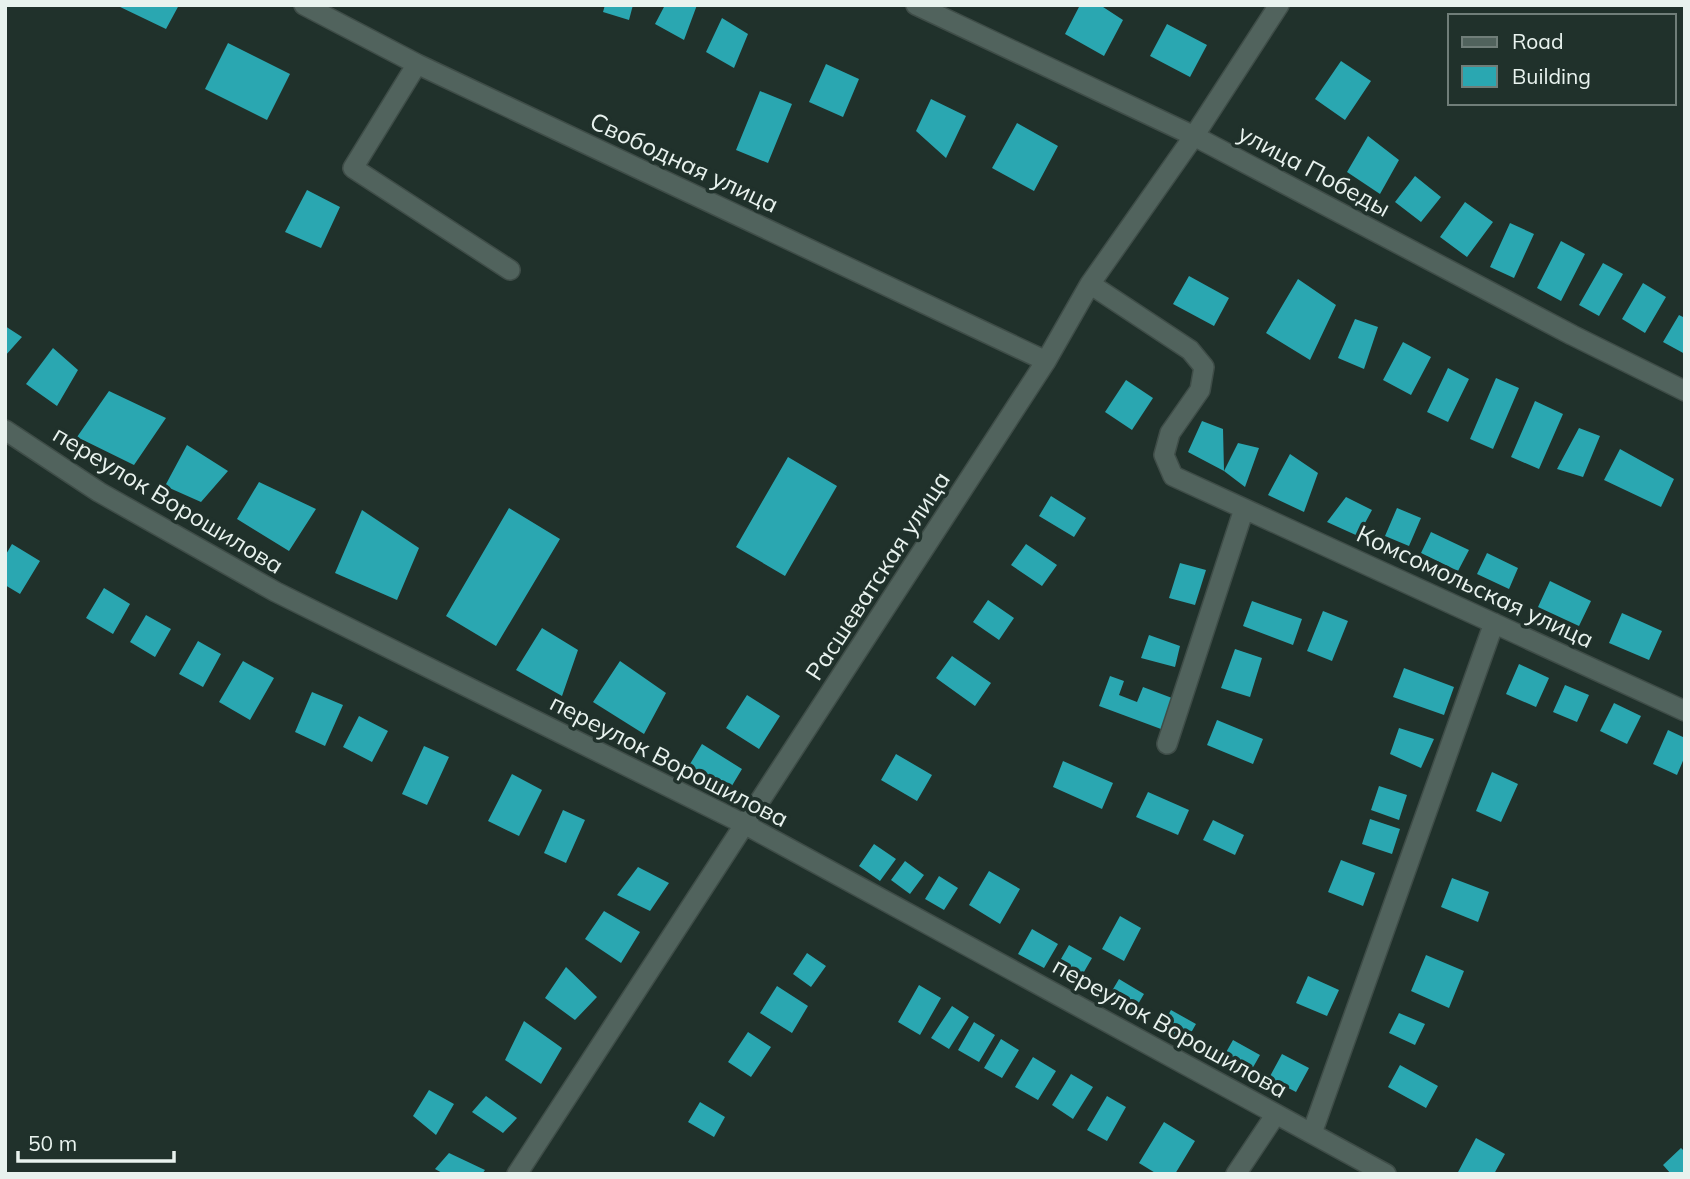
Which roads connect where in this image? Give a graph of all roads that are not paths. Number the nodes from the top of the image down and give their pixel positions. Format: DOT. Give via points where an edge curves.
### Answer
graph roads {
  1 [pos="304,5"];
  2 [pos="915,5"];
  3 [pos="1279,5"];
  4 [pos="417,64"];
  5 [pos="1194,136"];
  6 [pos="510,270"];
  7 [pos="1090,284"];
  8 [pos="1046,361"];
  9 [pos="1685,391"];
  10 [pos="5,430"];
  11 [pos="1244,509"];
  12 [pos="1494,624"];
  13 [pos="1685,710"];
  14 [pos="1167,744"];
  15 [pos="746,825"];
  16 [pos="1276,1114"];
  17 [pos="1312,1133"];
  18 [pos="517,1174"];
  19 [pos="1236,1174"];
  20 [pos="1386,1174"];
  1 -- 4 [label="street, Свободная улица"];
  2 -- 5 [label="street, улица Победы"];
  3 -- 5 [label="street, Расшеватская улица"];
  4 -- 6 [label="street" via="353,168"];
  4 -- 8 [label="street, Свободная улица"];
  5 -- 7 [label="street, Расшеватская улица"];
  5 -- 9 [label="street, улица Победы"];
  7 -- 8 [label="street, Расшеватская улица"];
  7 -- 11 [label="street, Комсомольская улица" via="1190,350 1203,367 1200,390 1170,433 1164,455 1173,477"];
  8 -- 15 [label="street, Расшеватская улица"];
  10 -- 15 [label="street, переулок Ворошилова" via="99,492 276,592"];
  11 -- 12 [label="street, Комсомольская улица"];
  11 -- 14 [label="street"];
  12 -- 13 [label="street, Комсомольская улица"];
  12 -- 17 [label="street"];
  15 -- 16 [label="street, переулок Ворошилова"];
  15 -- 18 [label="street, Расшеватская улица"];
  16 -- 17 [label="street, переулок Ворошилова"];
  16 -- 19 [label="street"];
  17 -- 20 [label="street, переулок Ворошилова"];
}
